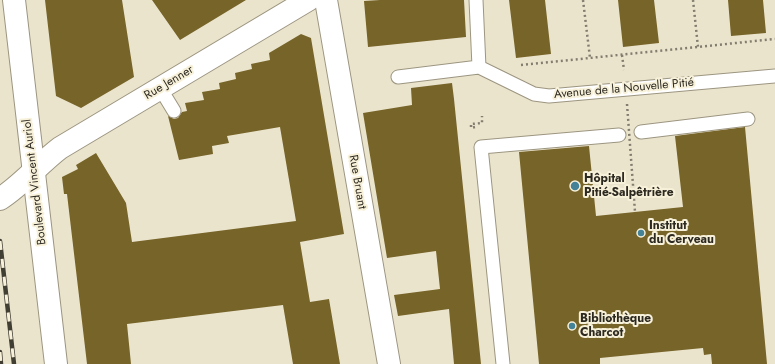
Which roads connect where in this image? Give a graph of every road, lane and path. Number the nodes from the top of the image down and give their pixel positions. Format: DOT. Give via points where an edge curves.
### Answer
graph roads {
  1 [pos="14,0"];
  2 [pos="308,0"];
  3 [pos="326,0"];
  4 [pos="476,0"];
  5 [pos="583,0"];
  6 [pos="693,0"];
  7 [pos="775,39"];
  8 [pos="698,47"];
  9 [pos="622,55"];
  10 [pos="590,58"];
  11 [pos="479,67"];
  12 [pos="624,71"];
  13 [pos="775,76"];
  14 [pos="398,77"];
  15 [pos="507,81"];
  16 [pos="160,88"];
  17 [pos="627,104"];
  18 [pos="174,110"];
  19 [pos="482,116"];
  20 [pos="748,119"];
  21 [pos="482,126"];
  22 [pos="641,132"];
  23 [pos="619,135"];
  24 [pos="35,171"];
  25 [pos="0,199"];
  26 [pos="635,212"];
  27 [pos="56,364"];
  28 [pos="389,364"];
  29 [pos="503,364"];
  1 -- 24 [label="street, Boulevard Vincent Auriol"];
  2 -- 16 [label="street, Rue Jenner"];
  3 -- 28 [label="street, Rue Bruant"];
  4 -- 11 [label="lane"];
  5 -- 10 [label="path"];
  6 -- 8 [label="path"];
  7 -- 8 [label="path"];
  8 -- 9 [label="path"];
  9 -- 10 [label="path"];
  9 -- 12 [label="path"];
  10 -- 15 [label="path" via="520,65"];
  11 -- 14 [label="lane"];
  11 -- 15 [label="lane, Avenue de la Nouvelle Pitié"];
  13 -- 15 [label="lane, Avenue de la Nouvelle Pitié" via="549,96 534,94"];
  16 -- 18 [label="lane"];
  16 -- 24 [label="street, Rue Jenner" via="60,148 46,158"];
  17 -- 26 [label="path, bridge"];
  19 -- 21 [label="path" via="482,123 471,124 471,128"];
  20 -- 22 [label="lane"];
  23 -- 29 [label="lane" via="481,147"];
  24 -- 25 [label="street, Rue Jenner"];
  24 -- 27 [label="street, Boulevard Vincent Auriol"];
}
